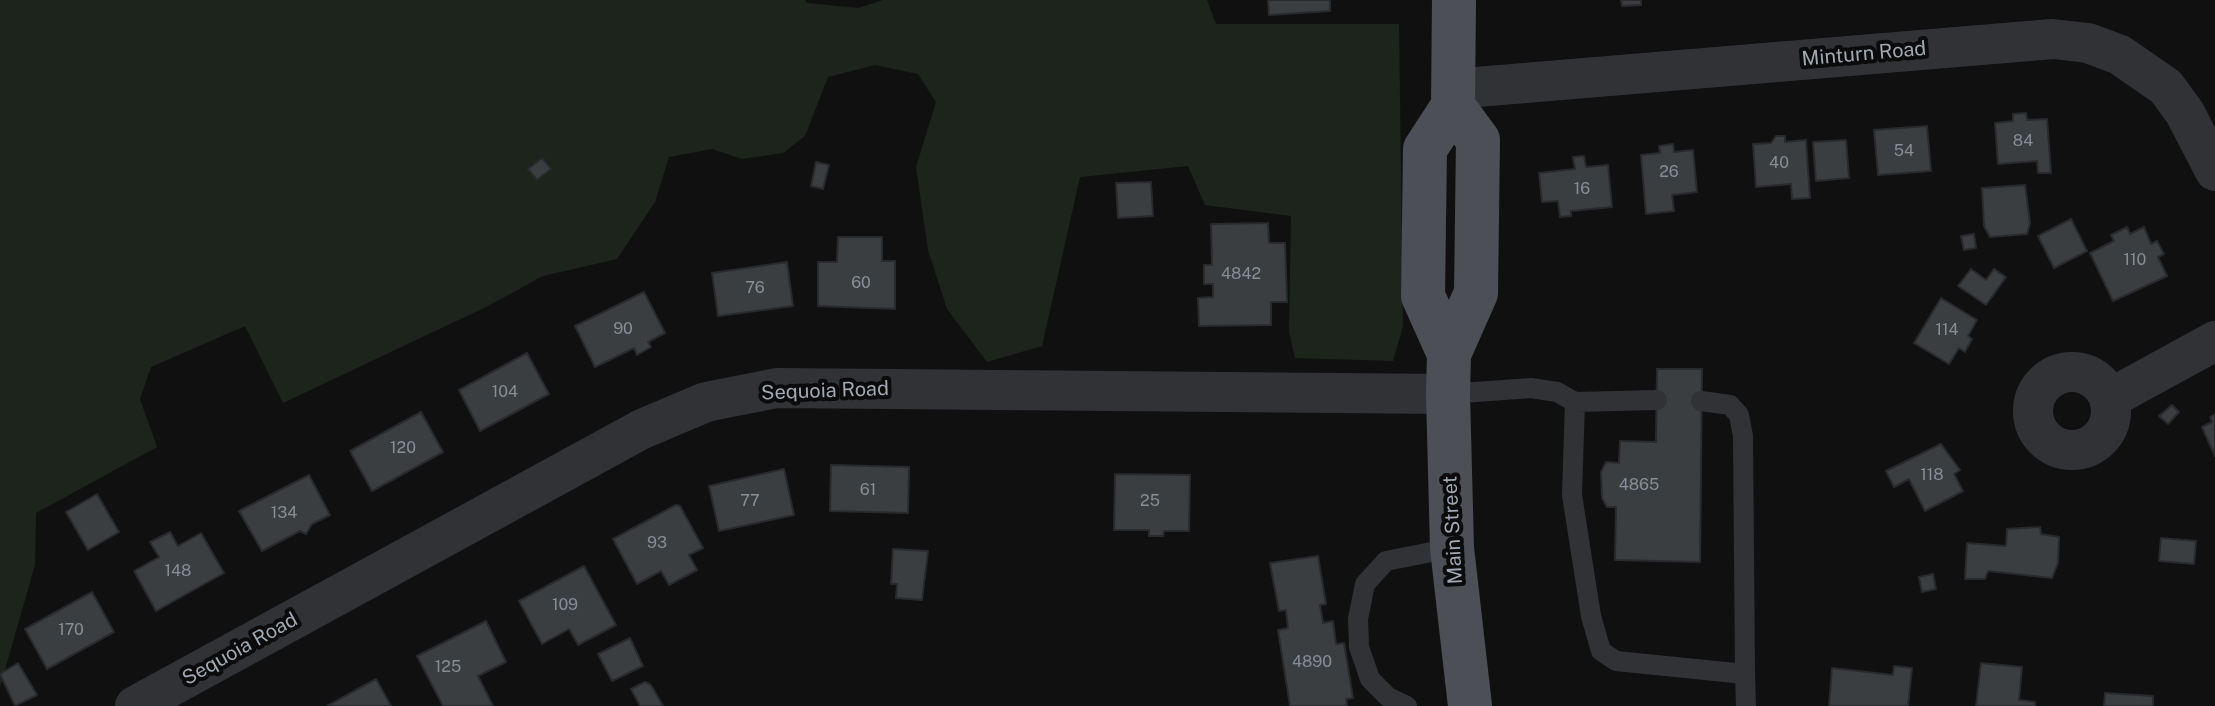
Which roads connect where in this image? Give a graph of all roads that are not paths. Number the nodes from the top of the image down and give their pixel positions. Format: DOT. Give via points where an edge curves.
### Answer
graph roads {
  1 [pos="1454,0"];
  2 [pos="1453,97"];
  3 [pos="2215,171"];
  4 [pos="2215,341"];
  5 [pos="1448,374"];
  6 [pos="2109,399"];
  7 [pos="1657,400"];
  8 [pos="1701,401"];
  9 [pos="1575,402"];
  10 [pos="1452,548"];
  11 [pos="1745,674"];
  12 [pos="135,706"];
  13 [pos="1407,706"];
  14 [pos="1470,706"];
  15 [pos="1746,706"];
  1 -- 2 [label="main road"];
  2 -- 3 [label="street, Minturn Road" via="2053,39 2088,43 2120,55 2166,87"];
  2 -- 5 [label="main road, Main Street" via="1478,140 1476,293"];
  4 -- 6 [label="street"];
  5 -- 9 [label="lane" via="1557,392"];
  5 -- 10 [label="main road, Main Street"];
  5 -- 12 [label="street, Sequoia Road" via="777,388 706,402 642,429"];
  7 -- 9 [label="lane"];
  8 -- 11 [label="lane" via="1730,405 1739,415 1743,436"];
  9 -- 11 [label="lane" via="1572,495 1601,651 1616,661"];
  10 -- 13 [label="lane" via="1386,561 1365,584 1358,619 1370,679"];
  10 -- 14 [label="main road, Main Street"];
  11 -- 15 [label="lane"];
}
